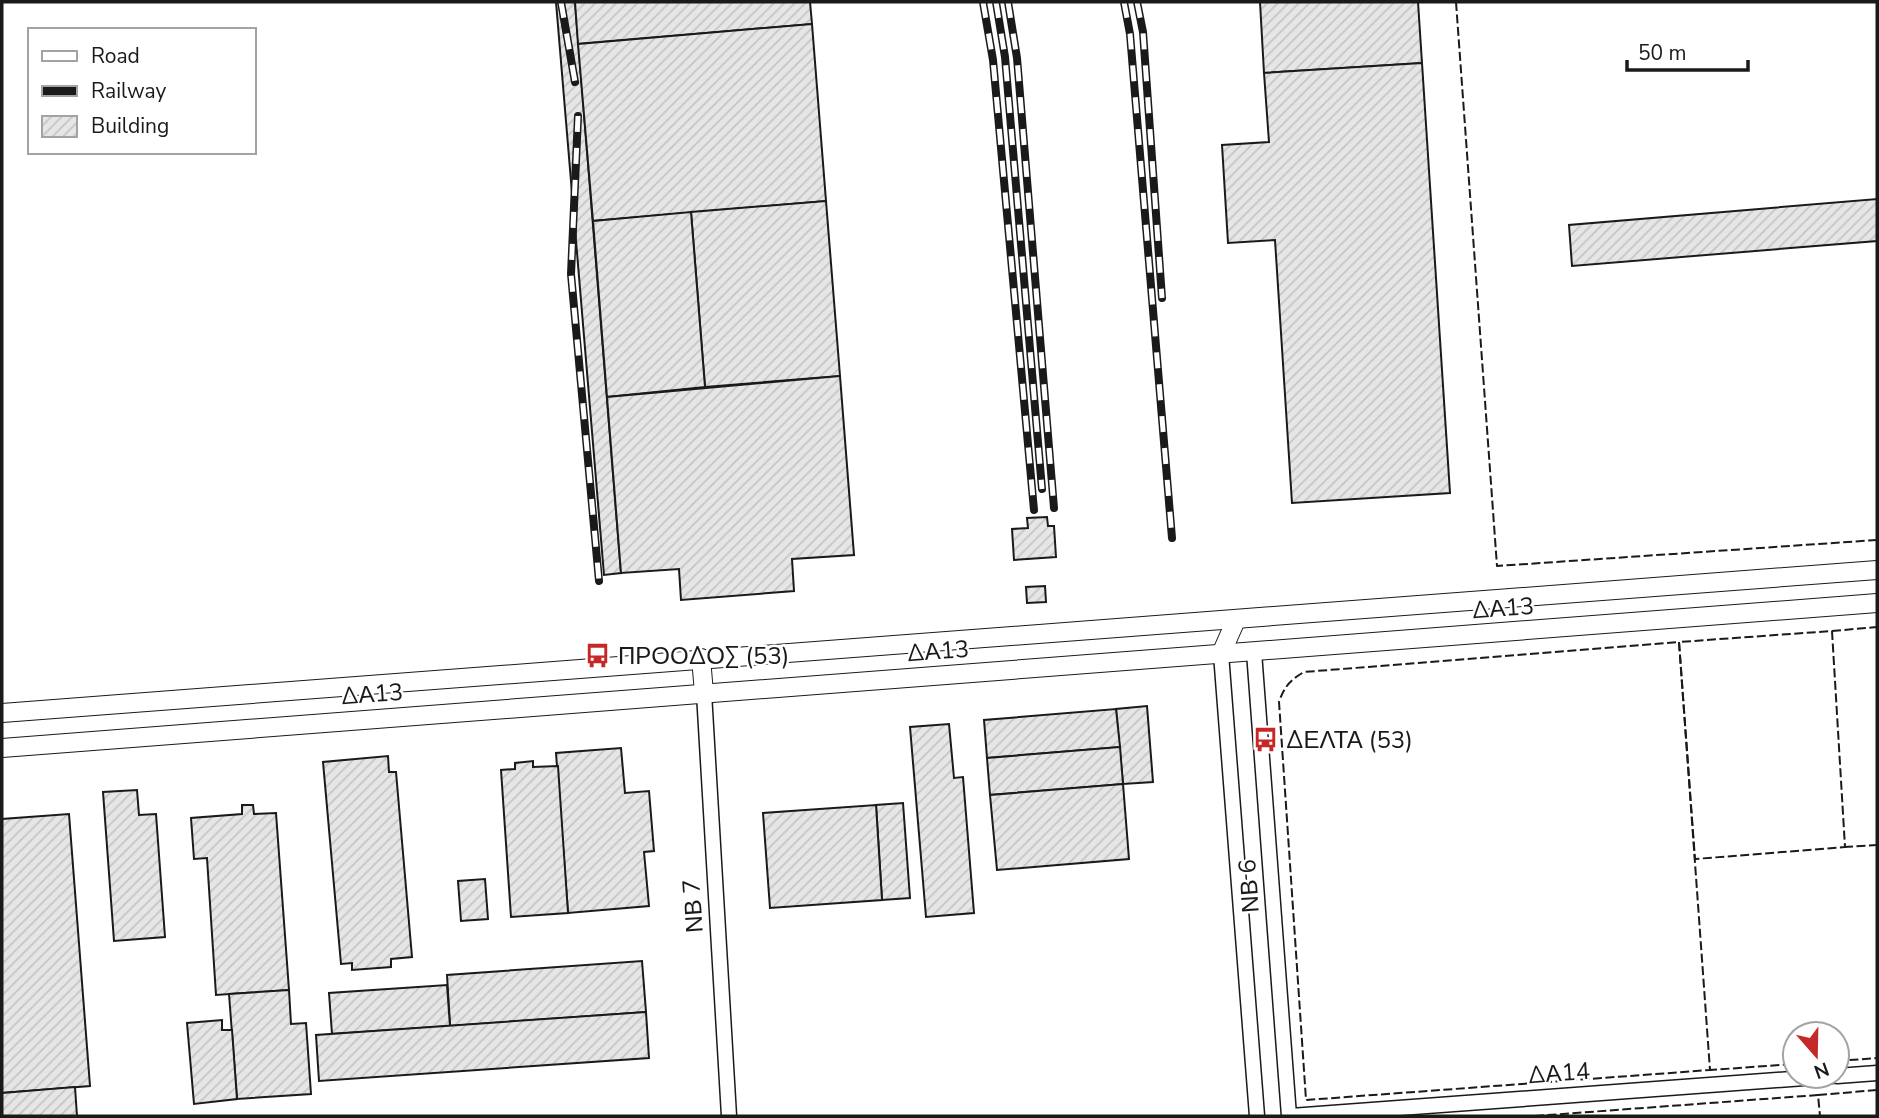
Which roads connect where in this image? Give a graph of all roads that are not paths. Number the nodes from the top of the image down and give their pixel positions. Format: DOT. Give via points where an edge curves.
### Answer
graph roads {
  1 [pos="1877,570"];
  2 [pos="1877,603"];
  3 [pos="1236,620"];
  4 [pos="1254,652"];
  5 [pos="1221,654"];
  6 [pos="701,658"];
  7 [pos="704,693"];
  8 [pos="2,713"];
  9 [pos="2,748"];
  10 [pos="1877,1073"];
  11 [pos="1851,1075"];
  12 [pos="1781,1080"];
  13 [pos="729,1116"];
  14 [pos="1257,1116"];
  15 [pos="1290,1116"];
  1 -- 3 [label="street, ΔΑ13"];
  2 -- 4 [label="street, ΔΑ13"];
  3 -- 4 [label="street"];
  3 -- 5 [label="street"];
  3 -- 6 [label="street, ΔΑ13"];
  4 -- 5 [label="street, ΔΑ13"];
  4 -- 15 [label="street, ΝΒ 6"];
  5 -- 7 [label="street, ΔΑ13"];
  5 -- 14 [label="street, ΝΒ 6"];
  6 -- 7 [label="street"];
  6 -- 8 [label="street, ΔΑ13"];
  7 -- 9 [label="street, ΔΑ13"];
  7 -- 13 [label="street, ΝΒ 7"];
  10 -- 11 [label="street"];
  12 -- 15 [label="street, ΔΑ14"];
}
